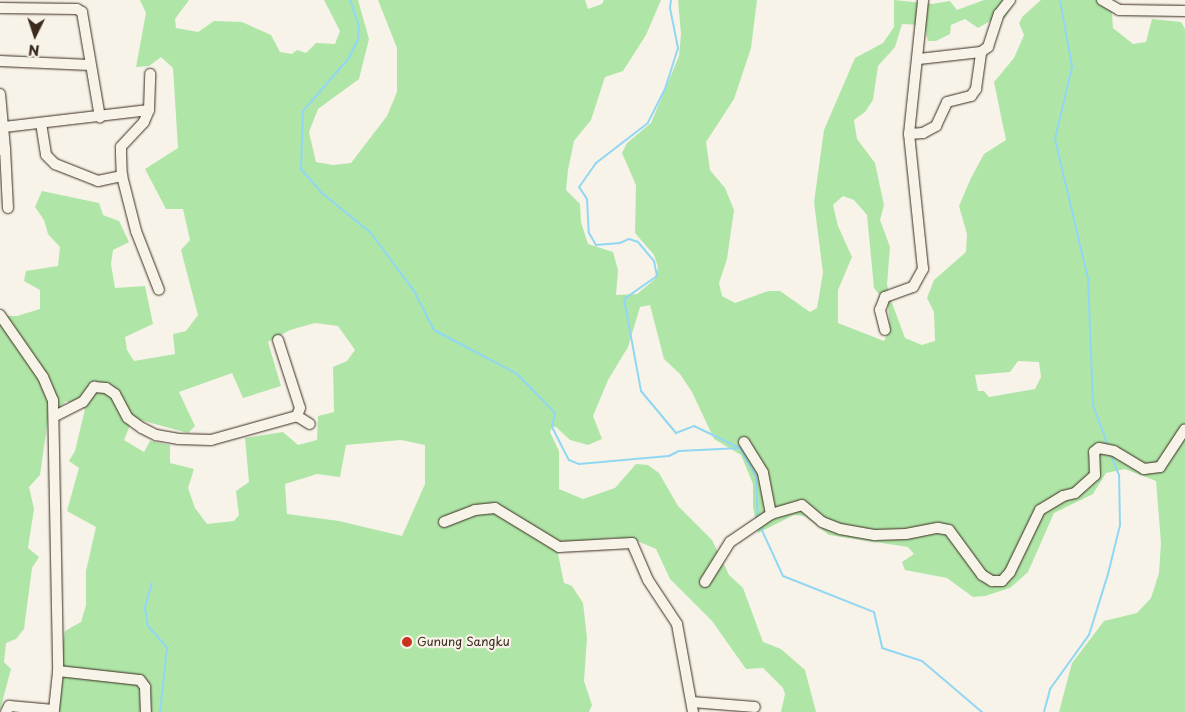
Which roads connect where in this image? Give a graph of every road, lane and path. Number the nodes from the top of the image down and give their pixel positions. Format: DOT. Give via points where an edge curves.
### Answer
graph roads {
  1 [pos="923,0"];
  2 [pos="1010,0"];
  3 [pos="1102,0"];
  4 [pos="71,4"];
  5 [pos="0,8"];
  6 [pos="1185,11"];
  7 [pos="981,52"];
  8 [pos="919,59"];
  9 [pos="0,61"];
  10 [pos="90,65"];
  11 [pos="150,74"];
  12 [pos="0,94"];
  13 [pos="149,110"];
  14 [pos="100,117"];
  15 [pos="42,123"];
  16 [pos="4,127"];
  17 [pos="909,134"];
  18 [pos="2,150"];
  19 [pos="122,176"];
  20 [pos="4,187"];
  21 [pos="8,208"];
  22 [pos="159,290"];
  23 [pos="0,315"];
  24 [pos="885,330"];
  25 [pos="278,340"];
  26 [pos="55,416"];
  27 [pos="297,416"];
  28 [pos="310,424"];
  29 [pos="1185,429"];
  30 [pos="744,442"];
  31 [pos="764,520"];
  32 [pos="444,522"];
  33 [pos="705,582"];
  34 [pos="58,671"];
  35 [pos="692,707"];
  36 [pos="755,707"];
  37 [pos="6,712"];
  38 [pos="146,712"];
  1 -- 8 [label="street"];
  2 -- 7 [label="street" via="999,14 988,47"];
  3 -- 6 [label="street" via="1119,10"];
  4 -- 5 [label="street"];
  4 -- 10 [label="street" via="84,17"];
  7 -- 8 [label="street"];
  7 -- 17 [label="street" via="976,89 971,96 947,102 936,126 923,133"];
  8 -- 17 [label="street" via="911,99"];
  9 -- 10 [label="street"];
  10 -- 14 [label="street"];
  11 -- 13 [label="street"];
  12 -- 16 [label="street"];
  13 -- 14 [label="street"];
  13 -- 19 [label="street" via="144,122 121,146"];
  14 -- 15 [label="street"];
  15 -- 16 [label="street"];
  15 -- 19 [label="street" via="46,155 55,164 98,181"];
  16 -- 18 [label="street"];
  17 -- 24 [label="street" via="923,270 919,282 913,287 885,297 880,310"];
  18 -- 20 [label="street"];
  19 -- 22 [label="street" via="136,231"];
  20 -- 21 [label="street"];
  23 -- 26 [label="street" via="43,377 53,400"];
  25 -- 27 [label="street" via="300,408"];
  26 -- 27 [label="street" via="83,402 94,387 106,388 115,394 128,418 142,428 156,435 179,439 211,440"];
  26 -- 34 [label="street"];
  27 -- 28 [label="street"];
  29 -- 31 [label="street" via="1160,466 1144,469 1109,450 1099,448 1094,452 1095,475 1088,485 1040,510 1010,572 999,582 982,575 956,536 944,528 875,535 831,527 802,505"];
  30 -- 31 [label="street" via="763,472"];
  31 -- 33 [label="street" via="730,542"];
  32 -- 35 [label="street" via="475,510 495,508 559,547 632,543 648,580 677,624"];
  34 -- 37 [label="street" via="54,710 9,706"];
  34 -- 38 [label="street" via="140,680 145,687"];
  35 -- 36 [label="street"];
}
